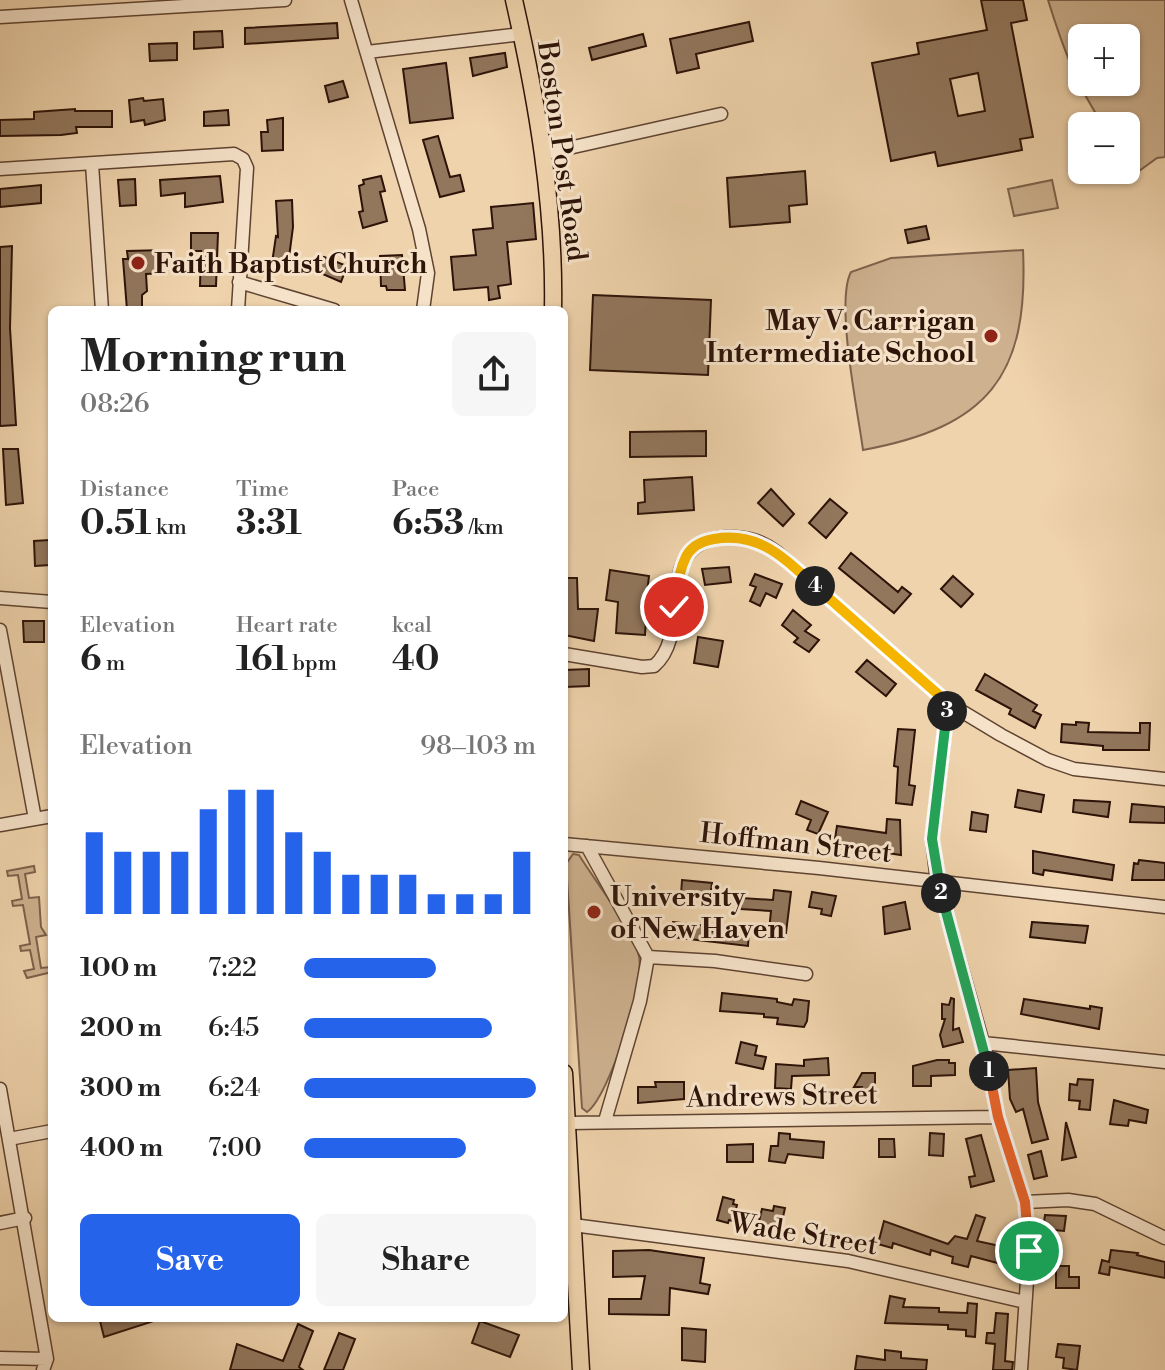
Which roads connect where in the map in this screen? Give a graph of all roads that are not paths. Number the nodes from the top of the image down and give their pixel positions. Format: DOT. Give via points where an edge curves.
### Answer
graph roads {
  1 [pos="285,0"];
  2 [pos="351,0"];
  3 [pos="514,0"];
  4 [pos="0,17"];
  5 [pos="522,34"];
  6 [pos="367,52"];
  7 [pos="721,114"];
  8 [pos="542,154"];
  9 [pos="92,164"];
  10 [pos="0,169"];
  11 [pos="239,282"];
  12 [pos="102,306"];
  13 [pos="238,306"];
  14 [pos="320,306"];
  15 [pos="424,306"];
  16 [pos="553,306"];
  17 [pos="0,598"];
  18 [pos="48,602"];
  19 [pos="0,630"];
  20 [pos="568,655"];
  21 [pos="948,703"];
  22 [pos="1165,779"];
  23 [pos="48,817"];
  24 [pos="35,819"];
  25 [pos="0,825"];
  26 [pos="568,844"];
  27 [pos="587,846"];
  28 [pos="937,881"];
  29 [pos="1165,907"];
  30 [pos="648,957"];
  31 [pos="806,974"];
  32 [pos="983,1043"];
  33 [pos="1165,1062"];
  34 [pos="0,1089"];
  35 [pos="998,1117"];
  36 [pos="605,1121"];
  37 [pos="568,1123"];
  38 [pos="48,1132"];
  39 [pos="9,1139"];
  40 [pos="568,1140"];
  41 [pos="1025,1202"];
  42 [pos="25,1218"];
  43 [pos="0,1223"];
  44 [pos="573,1225"];
  45 [pos="1165,1238"];
  46 [pos="1025,1302"];
  47 [pos="0,1358"];
  48 [pos="45,1364"];
  49 [pos="581,1370"];
  50 [pos="1021,1370"];
  1 -- 4 [label="street"];
  2 -- 6 [label="street"];
  3 -- 5 [label="main road, Boston Post Road"];
  5 -- 6 [label="street"];
  5 -- 8 [label="main road, Boston Post Road"];
  6 -- 15 [label="street" via="419,229 428,273"];
  7 -- 8 [label="street"];
  8 -- 16 [label="main road, Boston Post Road"];
  9 -- 10 [label="street"];
  9 -- 11 [label="street" via="234,154 243,159 247,168"];
  9 -- 12 [label="street"];
  11 -- 13 [label="street"];
  11 -- 14 [label="street"];
  17 -- 18 [label="street"];
  19 -- 24 [label="street"];
  20 -- 21 [label="street" via="642,667 658,663 667,645 684,560 710,539 741,537 761,542 790,563"];
  21 -- 22 [label="street" via="1048,760 1074,769"];
  21 -- 28 [label="street" via="932,824"];
  23 -- 24 [label="street"];
  24 -- 25 [label="street"];
  26 -- 27 [label="street, Hoffman Street"];
  27 -- 28 [label="street, Hoffman Street"];
  27 -- 30 [label="street"];
  28 -- 29 [label="street, Hoffman Street"];
  28 -- 32 [label="street"];
  30 -- 31 [label="street"];
  30 -- 36 [label="street"];
  32 -- 33 [label="street"];
  32 -- 35 [label="street"];
  34 -- 39 [label="street"];
  35 -- 36 [label="street, Andrews Street"];
  35 -- 41 [label="street"];
  36 -- 37 [label="street, Andrews Street"];
  38 -- 39 [label="street"];
  39 -- 42 [label="street"];
  40 -- 44 [label="main road"];
  41 -- 45 [label="street" via="1095,1204"];
  41 -- 46 [label="street"];
  42 -- 43 [label="street"];
  42 -- 48 [label="street"];
  44 -- 46 [label="street, Wade Street" via="848,1261"];
  44 -- 49 [label="main road"];
  46 -- 50 [label="street"];
  47 -- 48 [label="street"];
}
